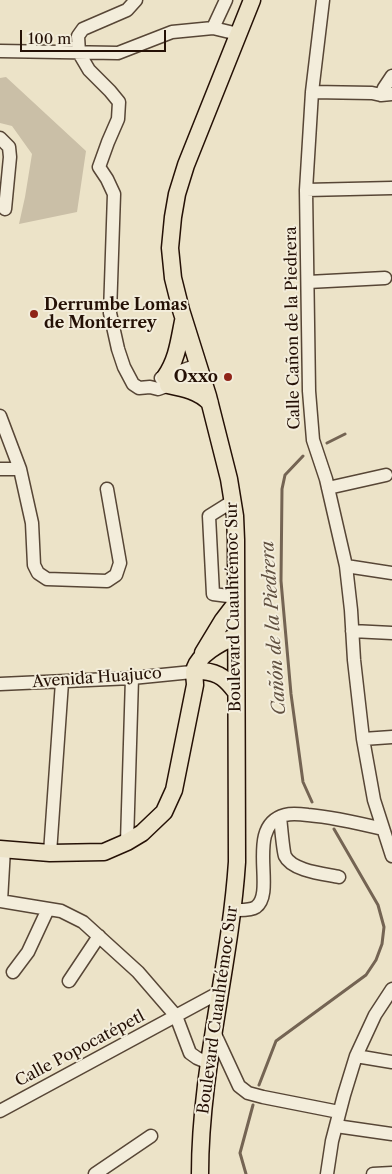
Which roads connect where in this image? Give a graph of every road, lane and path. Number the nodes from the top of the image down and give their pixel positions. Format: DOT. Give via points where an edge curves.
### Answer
graph roads {
  1 [pos="136,0"];
  2 [pos="226,0"];
  3 [pos="252,0"];
  4 [pos="323,0"];
  5 [pos="213,28"];
  6 [pos="238,34"];
  7 [pos="0,51"];
  8 [pos="78,52"];
  9 [pos="392,76"];
  10 [pos="384,91"];
  11 [pos="312,92"];
  12 [pos="0,138"];
  13 [pos="392,188"];
  14 [pos="306,190"];
  15 [pos="6,209"];
  16 [pos="385,278"];
  17 [pos="308,282"];
  18 [pos="184,318"];
  19 [pos="200,370"];
  20 [pos="167,381"];
  21 [pos="210,403"];
  22 [pos="0,416"];
  23 [pos="0,469"];
  24 [pos="20,469"];
  25 [pos="386,475"];
  26 [pos="328,488"];
  27 [pos="107,489"];
  28 [pos="233,501"];
  29 [pos="346,566"];
  30 [pos="392,573"];
  31 [pos="236,600"];
  32 [pos="352,631"];
  33 [pos="392,633"];
  34 [pos="236,636"];
  35 [pos="236,653"];
  36 [pos="198,672"];
  37 [pos="132,678"];
  38 [pos="62,682"];
  39 [pos="0,684"];
  40 [pos="236,692"];
  41 [pos="392,737"];
  42 [pos="363,738"];
  43 [pos="280,817"];
  44 [pos="387,836"];
  45 [pos="128,842"];
  46 [pos="2,849"];
  47 [pos="50,853"];
  48 [pos="392,856"];
  49 [pos="339,877"];
  50 [pos="0,901"];
  51 [pos="48,909"];
  52 [pos="233,910"];
  53 [pos="99,936"];
  54 [pos="13,972"];
  55 [pos="69,981"];
  56 [pos="392,989"];
  57 [pos="220,992"];
  58 [pos="176,1016"];
  59 [pos="211,1048"];
  60 [pos="356,1056"];
  61 [pos="392,1062"];
  62 [pos="0,1110"];
  63 [pos="339,1112"];
  64 [pos="336,1126"];
  65 [pos="392,1134"];
  66 [pos="151,1136"];
  67 [pos="117,1159"];
  68 [pos="392,1173"];
  69 [pos="95,1174"];
  70 [pos="118,1174"];
  71 [pos="200,1174"];
  72 [pos="327,1174"];
  73 [pos="373,1174"];
  1 -- 8 [label="street" via="127,10 83,29 78,36"];
  2 -- 5 [label="street"];
  3 -- 6 [label="main road, Boulevard Cuauhtémoc Sur"];
  4 -- 11 [label="street, Calle Cañon de la Piedrera"];
  5 -- 6 [label="street"];
  5 -- 8 [label="street" via="172,32 118,54"];
  6 -- 18 [label="main road, Boulevard Cuauhtémoc Sur" via="177,194 170,262"];
  7 -- 8 [label="street"];
  8 -- 20 [label="street" via="89,70 119,102 118,119 99,167 114,194 110,313 118,349 133,384 139,388 150,387 155,380"];
  9 -- 10 [label="street"];
  10 -- 11 [label="street"];
  11 -- 14 [label="street, Calle Cañon de la Piedrera"];
  12 -- 15 [label="street" via="9,147 10,157"];
  13 -- 14 [label="street"];
  14 -- 17 [label="street, Calle Cañon de la Piedrera"];
  16 -- 17 [label="street"];
  17 -- 26 [label="street, Calle Cañon de la Piedrera" via="313,440"];
  18 -- 19 [label="main road, Boulevard Cuauhtémoc Sur"];
  18 -- 20 [label="main road"];
  19 -- 20 [label="street"];
  19 -- 21 [label="main road, Boulevard Cuauhtémoc Sur"];
  20 -- 21 [label="main road" via="194,392"];
  21 -- 28 [label="main road, Boulevard Cuauhtémoc Sur"];
  22 -- 24 [label="street"];
  23 -- 24 [label="street"];
  24 -- 27 [label="street" via="32,524 34,565 38,573 47,579 107,581 116,575 120,563"];
  25 -- 26 [label="street"];
  26 -- 29 [label="street, Calle Cañon de la Piedrera"];
  28 -- 31 [label="main road, Boulevard Cuauhtémoc Sur"];
  28 -- 31 [label="street" via="209,516 213,594"];
  29 -- 30 [label="street"];
  29 -- 32 [label="street, Calle Cañon de la Piedrera"];
  31 -- 34 [label="main road, Boulevard Cuauhtémoc Sur"];
  31 -- 36 [label="main road" via="210,640"];
  32 -- 33 [label="street"];
  32 -- 42 [label="street, Calle Cañon de la Piedrera"];
  34 -- 35 [label="main road, Boulevard Cuauhtémoc Sur"];
  34 -- 36 [label="main road" via="209,651"];
  35 -- 36 [label="main road" via="213,660"];
  35 -- 40 [label="main road, Boulevard Cuauhtémoc Sur"];
  36 -- 37 [label="street, Avenida Huajuco"];
  36 -- 40 [label="main road" via="218,675"];
  36 -- 45 [label="main road" via="174,790 164,812"];
  37 -- 38 [label="street, Avenida Huajuco"];
  37 -- 45 [label="street"];
  38 -- 39 [label="street, Avenida Huajuco"];
  38 -- 47 [label="street"];
  40 -- 52 [label="main road, Boulevard Cuauhtémoc Sur" via="238,845"];
  41 -- 42 [label="street"];
  42 -- 44 [label="street, Calle Cañon de la Piedrera" via="374,800"];
  43 -- 44 [label="street" via="295,814 335,818"];
  43 -- 49 [label="street" via="285,856 292,864"];
  43 -- 52 [label="street" via="266,831 261,901 252,909"];
  44 -- 48 [label="street, Calle Cañon de la Piedrera"];
  45 -- 47 [label="main road" via="104,852"];
  46 -- 47 [label="main road"];
  46 -- 50 [label="street"];
  50 -- 51 [label="street"];
  51 -- 53 [label="street" via="61,911 83,922"];
  51 -- 54 [label="street" via="28,952"];
  52 -- 57 [label="main road, Boulevard Cuauhtémoc Sur"];
  53 -- 55 [label="street"];
  53 -- 58 [label="street" via="138,972"];
  56 -- 60 [label="street" via="375,1015"];
  57 -- 58 [label="street, Calle Popocatépetl"];
  57 -- 59 [label="main road, Boulevard Cuauhtémoc Sur"];
  58 -- 59 [label="street" via="187,1045"];
  58 -- 62 [label="street, Calle Popocatépetl"];
  59 -- 63 [label="street" via="239,1086 248,1092"];
  59 -- 71 [label="main road, Boulevard Cuauhtémoc Sur" via="202,1118"];
  60 -- 61 [label="street"];
  60 -- 63 [label="street"];
  63 -- 64 [label="street"];
  64 -- 65 [label="street"];
  64 -- 72 [label="street"];
  66 -- 67 [label="street"];
  67 -- 69 [label="street"];
  67 -- 70 [label="street"];
  68 -- 73 [label="street"];
}
